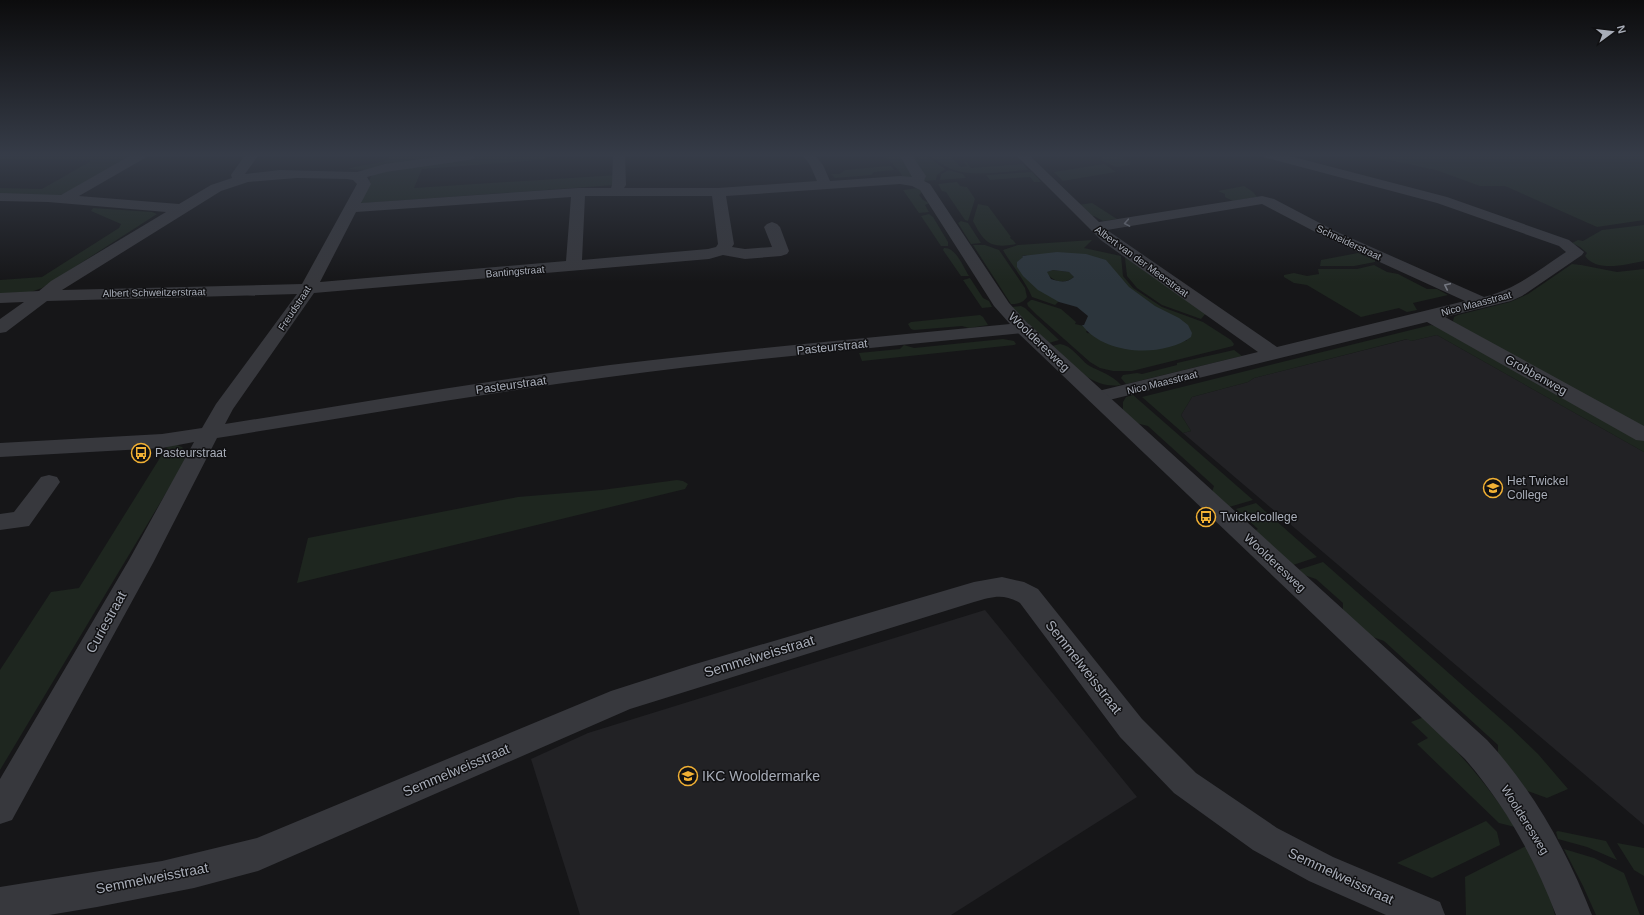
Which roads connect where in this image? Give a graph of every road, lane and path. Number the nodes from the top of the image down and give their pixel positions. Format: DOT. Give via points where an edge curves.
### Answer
graph roads {
  1 [pos="0,197"];
  2 [pos="68,197"];
  3 [pos="202,197"];
  4 [pos="357,197"];
  5 [pos="511,197"];
  6 [pos="578,197"];
  7 [pos="719,197"];
  8 [pos="931,197"];
  9 [pos="1064,197"];
  10 [pos="1430,197"];
  11 [pos="62,200"];
  12 [pos="350,208"];
  13 [pos="182,209"];
  14 [pos="772,227"];
  15 [pos="1094,227"];
  16 [pos="722,250"];
  17 [pos="574,266"];
  18 [pos="308,288"];
  19 [pos="42,296"];
  20 [pos="0,298"];
  21 [pos="1482,303"];
  22 [pos="1428,315"];
  23 [pos="0,328"];
  24 [pos="1022,328"];
  25 [pos="1274,354"];
  26 [pos="1097,397"];
  27 [pos="210,434"];
  28 [pos="1644,435"];
  29 [pos="0,450"];
  30 [pos="49,482"];
  31 [pos="0,522"];
  32 [pos="0,809"];
  33 [pos="0,905"];
  34 [pos="1427,915"];
  35 [pos="1574,915"];
  1 -- 11 [label="street"];
  2 -- 11 [label="street"];
  3 -- 13 [label="street"];
  4 -- 12 [label="street, Freudstraat"];
  5 -- 12 [label="street"];
  6 -- 17 [label="street"];
  7 -- 16 [label="street" via="726,244"];
  8 -- 24 [label="street, Woolderesweg" via="1002,306"];
  9 -- 15 [label="street, Albert van der Meerstraat"];
  10 -- 21 [label="street, Nico Maasstraat" via="1564,243 1576,252 1516,292"];
  11 -- 13 [label="street"];
  12 -- 18 [label="street, Freudstraat"];
  13 -- 19 [label="street"];
  14 -- 16 [label="street, Bantingstraat" via="781,251 745,254"];
  21 -- 15 [label="street, Schneiderstraat, one-way" via="1262,200"];
  15 -- 25 [label="street, Albert van der Meerstraat"];
  16 -- 17 [label="street, Bantingstraat" via="709,254"];
  17 -- 18 [label="street, Bantingstraat"];
  18 -- 19 [label="street, Albert Schweitzerstraat"];
  18 -- 27 [label="street, Freudstraat" via="302,300 223,408"];
  19 -- 20 [label="street, Albert Schweitzerstraat"];
  19 -- 23 [label="street"];
  21 -- 22 [label="street, Nico Maasstraat"];
  22 -- 25 [label="street, Nico Maasstraat"];
  22 -- 28 [label="street, Grobbenweg"];
  24 -- 26 [label="street, Woolderesweg"];
  24 -- 27 [label="street, Pasteurstraat" via="609,370"];
  25 -- 26 [label="street, Nico Maasstraat"];
  26 -- 35 [label="street, Woolderesweg" via="1480,754 1515,799 1542,843 1566,892"];
  27 -- 29 [label="street, Pasteurstraat" via="162,441"];
  27 -- 32 [label="street, Curiestraat"];
  30 -- 31 [label="street" via="21,520"];
  33 -- 34 [label="street, Semmelweisstraat" via="179,875 258,854 621,700 974,592 1007,586 1017,588 1029,596 1131,728 1185,783 1264,839 1321,869"];
}
